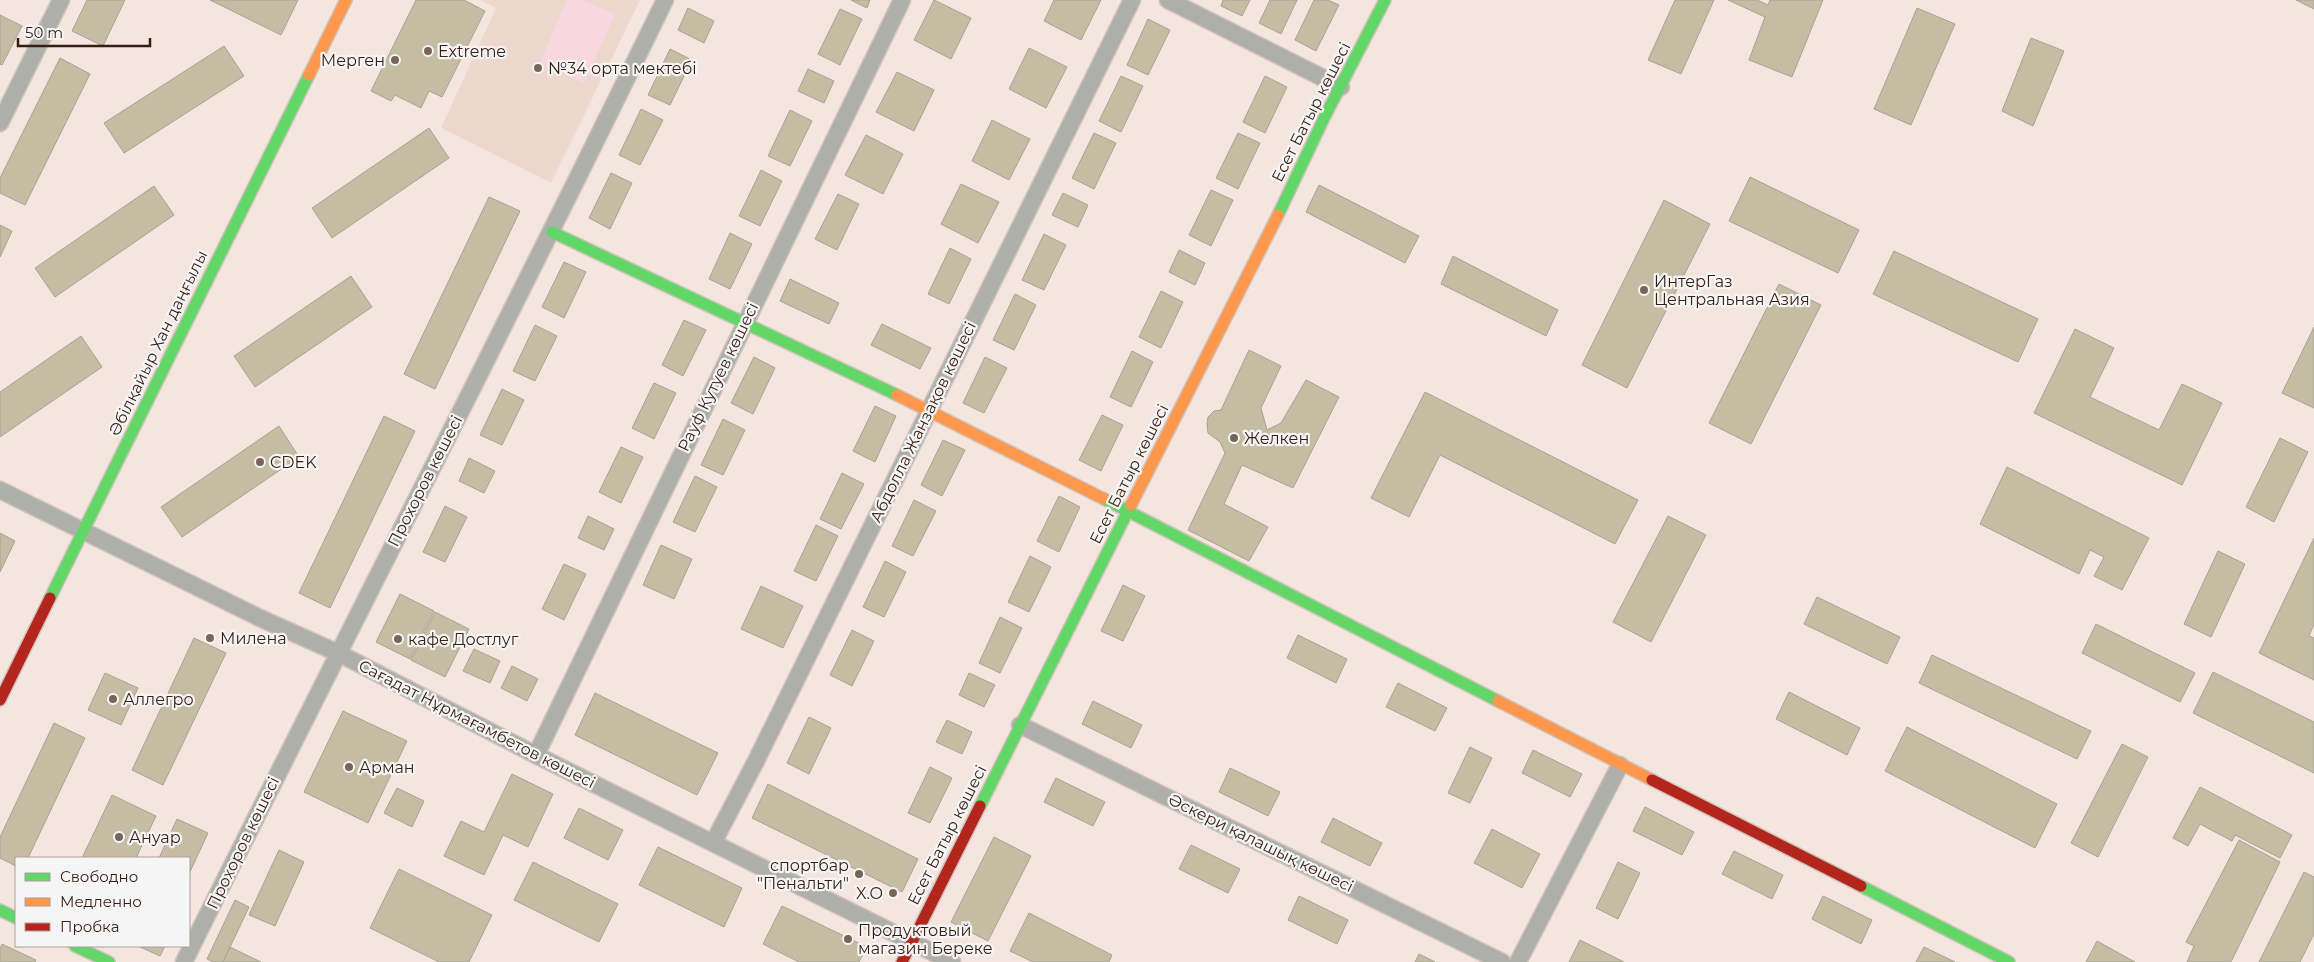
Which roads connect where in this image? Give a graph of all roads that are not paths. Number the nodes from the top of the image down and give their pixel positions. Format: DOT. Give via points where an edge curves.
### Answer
graph roads {
  1 [pos="61,0"];
  2 [pos="346,0"];
  3 [pos="665,0"];
  4 [pos="902,0"];
  5 [pos="1132,0"];
  6 [pos="1168,0"];
  7 [pos="1385,0"];
  8 [pos="1342,87"];
  9 [pos="5,99"];
  10 [pos="0,123"];
  11 [pos="552,232"];
  12 [pos="745,322"];
  13 [pos="928,410"];
  14 [pos="0,490"];
  15 [pos="1128,511"];
  16 [pos="83,532"];
  17 [pos="338,652"];
  18 [pos="0,700"];
  19 [pos="1020,725"];
  20 [pos="536,755"];
  21 [pos="1620,766"];
  22 [pos="712,843"];
  23 [pos="0,910"];
  24 [pos="15,918"];
  25 [pos="912,942"];
  26 [pos="77,947"];
  27 [pos="109,962"];
  28 [pos="184,962"];
  29 [pos="902,962"];
  30 [pos="952,962"];
  31 [pos="1502,962"];
  32 [pos="1518,962"];
  33 [pos="2009,962"];
  1 -- 9 [label="street"];
  2 -- 16 [label="street, Әбілқайыр Хан даңғылы"];
  3 -- 11 [label="street, Прохоров көшесі"];
  4 -- 12 [label="street, Рауф Кутуев көшесі"];
  5 -- 13 [label="street, Абдолла Жанзақов көшесі"];
  6 -- 8 [label="street"];
  7 -- 8 [label="street, Есет Батыр көшесі"];
  8 -- 15 [label="street, Есет Батыр көшесі"];
  9 -- 10 [label="street"];
  11 -- 12 [label="street"];
  11 -- 17 [label="street, Прохоров көшесі"];
  12 -- 13 [label="street"];
  12 -- 20 [label="street, Рауф Кутуев көшесі"];
  13 -- 15 [label="street"];
  13 -- 22 [label="street, Абдолла Жанзақов көшесі" via="760,753"];
  14 -- 16 [label="street, Сағадат Нұрмағамбетов көшесі"];
  15 -- 19 [label="street, Есет Батыр көшесі"];
  15 -- 21 [label="street"];
  16 -- 17 [label="street, Сағадат Нұрмағамбетов көшесі"];
  16 -- 18 [label="street, Әбілқайыр Хан даңғылы"];
  17 -- 20 [label="street, Сағадат Нұрмағамбетов көшесі"];
  17 -- 28 [label="street, Прохоров көшесі"];
  19 -- 25 [label="street, Есет Батыр көшесі"];
  19 -- 31 [label="street, Әскери қалашық көшесі"];
  20 -- 22 [label="street, Сағадат Нұрмағамбетов көшесі"];
  21 -- 32 [label="street"];
  21 -- 33 [label="street"];
  22 -- 25 [label="street, Сағадат Нұрмағамбетов көшесі"];
  23 -- 24 [label="street"];
  25 -- 29 [label="street, Есет Батыр көшесі"];
  25 -- 30 [label="street, Сағадат Нұрмағамбетов көшесі"];
  26 -- 27 [label="street"];
}
